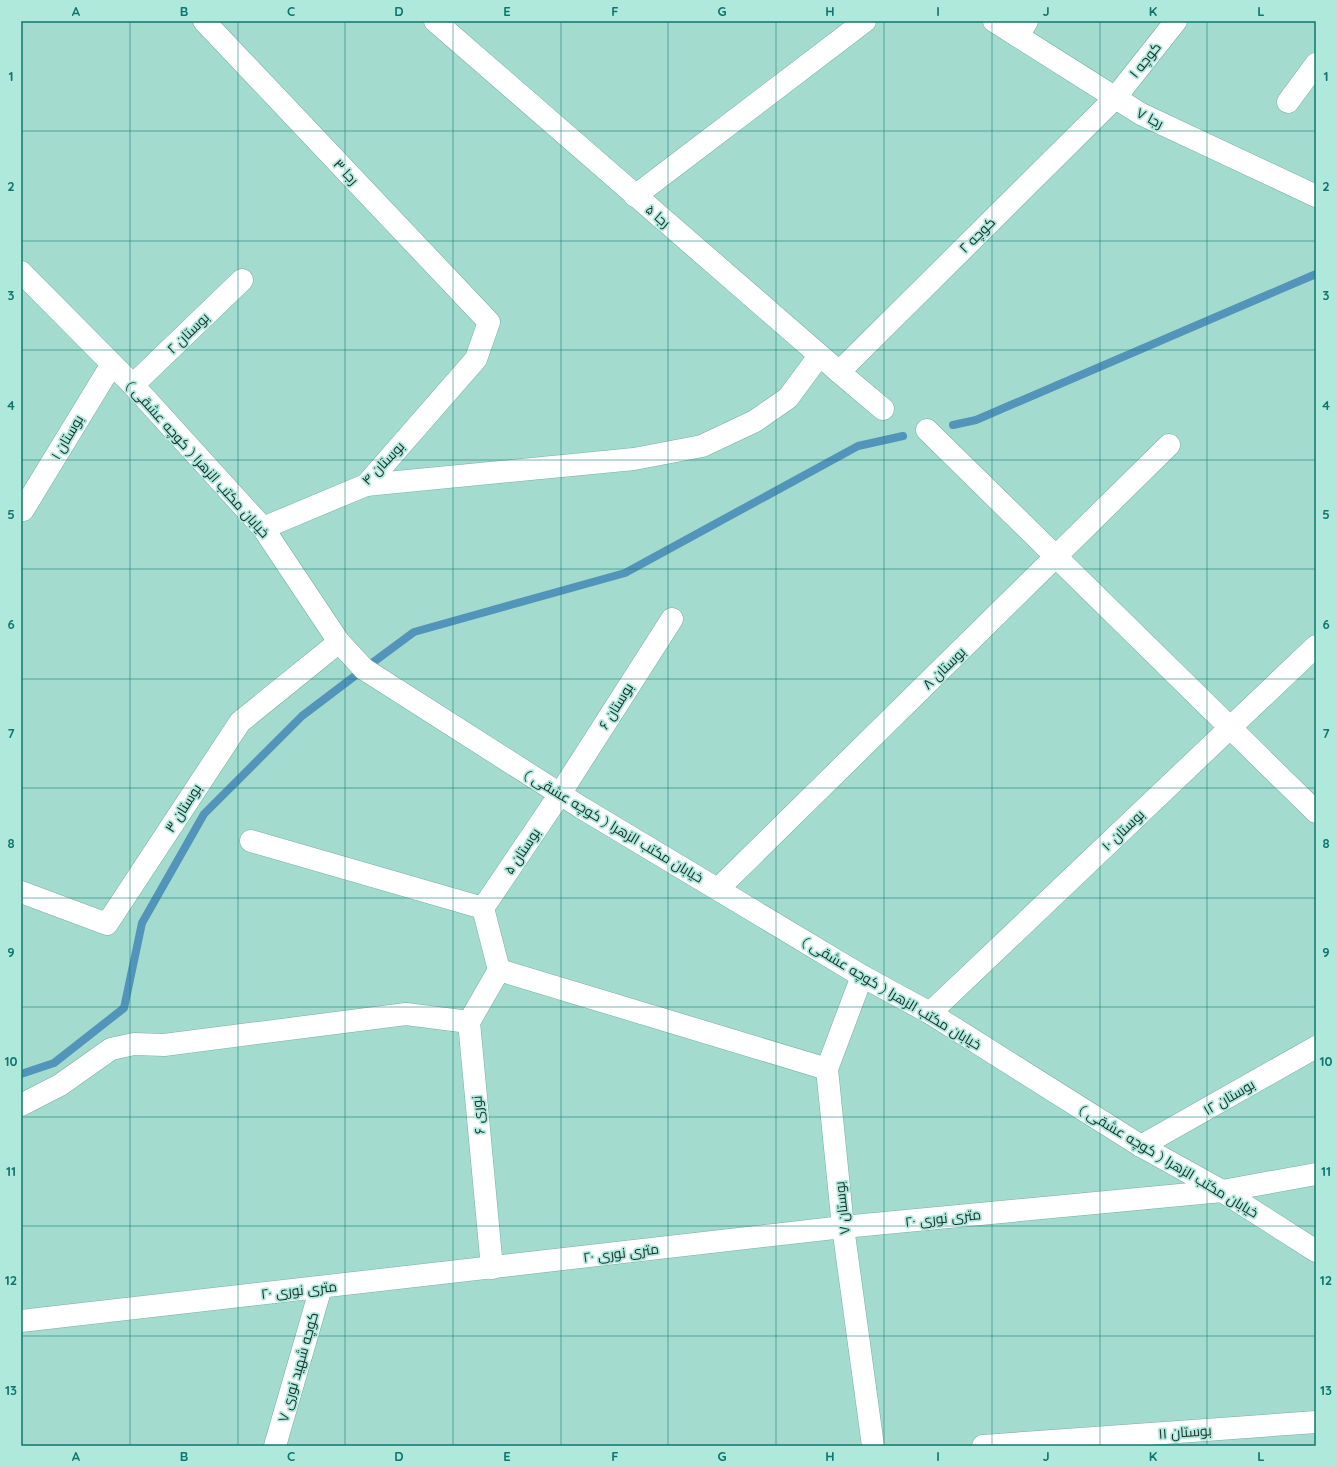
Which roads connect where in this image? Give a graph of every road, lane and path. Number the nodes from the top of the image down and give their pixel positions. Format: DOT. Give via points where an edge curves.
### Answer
graph roads {
  1 [pos="204,21"];
  2 [pos="435,21"];
  3 [pos="865,21"];
  4 [pos="994,21"];
  5 [pos="1176,21"];
  6 [pos="1023,29"];
  7 [pos="1316,64"];
  8 [pos="1115,98"];
  9 [pos="1288,102"];
  10 [pos="635,196"];
  11 [pos="1316,196"];
  12 [pos="21,272"];
  13 [pos="242,280"];
  14 [pos="819,356"];
  15 [pos="476,360"];
  16 [pos="112,364"];
  17 [pos="838,372"];
  18 [pos="133,385"];
  19 [pos="883,409"];
  20 [pos="927,430"];
  21 [pos="1169,445"];
  22 [pos="366,485"];
  23 [pos="23,510"];
  24 [pos="263,528"];
  25 [pos="1058,556"];
  26 [pos="672,618"];
  27 [pos="339,642"];
  28 [pos="1316,646"];
  29 [pos="1230,728"];
  30 [pos="560,794"];
  31 [pos="1316,812"];
  32 [pos="251,841"];
  33 [pos="718,890"];
  34 [pos="21,892"];
  35 [pos="483,908"];
  36 [pos="499,970"];
  37 [pos="862,976"];
  38 [pos="930,1013"];
  39 [pos="469,1022"];
  40 [pos="1316,1047"];
  41 [pos="827,1069"];
  42 [pos="21,1105"];
  43 [pos="1141,1146"];
  44 [pos="1316,1174"];
  45 [pos="1222,1191"];
  46 [pos="843,1228"];
  47 [pos="1316,1251"];
  48 [pos="492,1268"];
  49 [pos="321,1288"];
  50 [pos="21,1321"];
  51 [pos="1316,1422"];
  52 [pos="275,1446"];
  53 [pos="873,1446"];
  54 [pos="982,1446"];
  1 -- 15 [label="street, رجا ۳" via="489,322"];
  2 -- 10 [label="street, رجا ۵"];
  3 -- 10 [label="street"];
  4 -- 6 [label="street, رجا ۷"];
  5 -- 8 [label="street, کوچه ۱"];
  6 -- 8 [label="street, رجا ۷"];
  7 -- 9 [label="street"];
  8 -- 11 [label="street, رجا ۷" via="1140,114"];
  8 -- 17 [label="street, کوچه ۲"];
  10 -- 14 [label="street, رجا ۵"];
  12 -- 16 [label="street, خیابان مکتب الزهرا ( کوچه عشقی )"];
  13 -- 18 [label="street, بوستان ۲"];
  14 -- 17 [label="street, رجا ۵"];
  14 -- 22 [label="street" via="788,398 755,422 702,446 634,459"];
  15 -- 22 [label="street, بوستان ۴"];
  16 -- 18 [label="street, خیابان مکتب الزهرا ( کوچه عشقی )"];
  16 -- 23 [label="street, بوستان ۱"];
  17 -- 19 [label="street, رجا ۵"];
  18 -- 24 [label="street, خیابان مکتب الزهرا ( کوچه عشقی )"];
  20 -- 25 [label="street"];
  21 -- 25 [label="street, بوستان ۸"];
  22 -- 24 [label="street, بوستان ۴"];
  24 -- 27 [label="street, خیابان مکتب الزهرا ( کوچه عشقی )"];
  25 -- 29 [label="street"];
  25 -- 33 [label="street, بوستان ۸"];
  26 -- 30 [label="street, بوستان ۶"];
  27 -- 30 [label="street, خیابان مکتب الزهرا ( کوچه عشقی )" via="364,669"];
  27 -- 34 [label="street, بوستان ۳" via="240,722 107,924"];
  28 -- 29 [label="street, بوستان ۱۰"];
  29 -- 31 [label="street"];
  29 -- 38 [label="street, بوستان ۱۰"];
  30 -- 33 [label="street, خیابان مکتب الزهرا ( کوچه عشقی )"];
  30 -- 35 [label="street, بوستان ۵"];
  32 -- 35 [label="street"];
  33 -- 37 [label="street, خیابان مکتب الزهرا ( کوچه عشقی )"];
  35 -- 36 [label="street"];
  36 -- 39 [label="street"];
  36 -- 41 [label="street"];
  37 -- 38 [label="street, خیابان مکتب الزهرا ( کوچه عشقی )"];
  37 -- 41 [label="street, بوستان ۷"];
  38 -- 43 [label="street, خیابان مکتب الزهرا ( کوچه عشقی )"];
  39 -- 42 [label="street" via="406,1014 164,1045 134,1044 111,1049 60,1085"];
  39 -- 48 [label="street, نوری ۶"];
  40 -- 43 [label="street, بوستان ۱۲"];
  41 -- 46 [label="street, بوستان ۷"];
  43 -- 45 [label="street, خیابان مکتب الزهرا ( کوچه عشقی )"];
  44 -- 45 [label="street, ۲۰ متری نوری"];
  45 -- 46 [label="street, ۲۰ متری نوری"];
  45 -- 47 [label="street, خیابان مکتب الزهرا ( کوچه عشقی )"];
  46 -- 48 [label="street, ۲۰ متری نوری"];
  46 -- 53 [label="street, بوستان ۷"];
  48 -- 49 [label="street, ۲۰ متری نوری"];
  49 -- 50 [label="street, ۲۰ متری نوری"];
  49 -- 52 [label="street, کوچه شهید نوری ۷"];
  51 -- 54 [label="street, بوستان ۱۱"];
}
